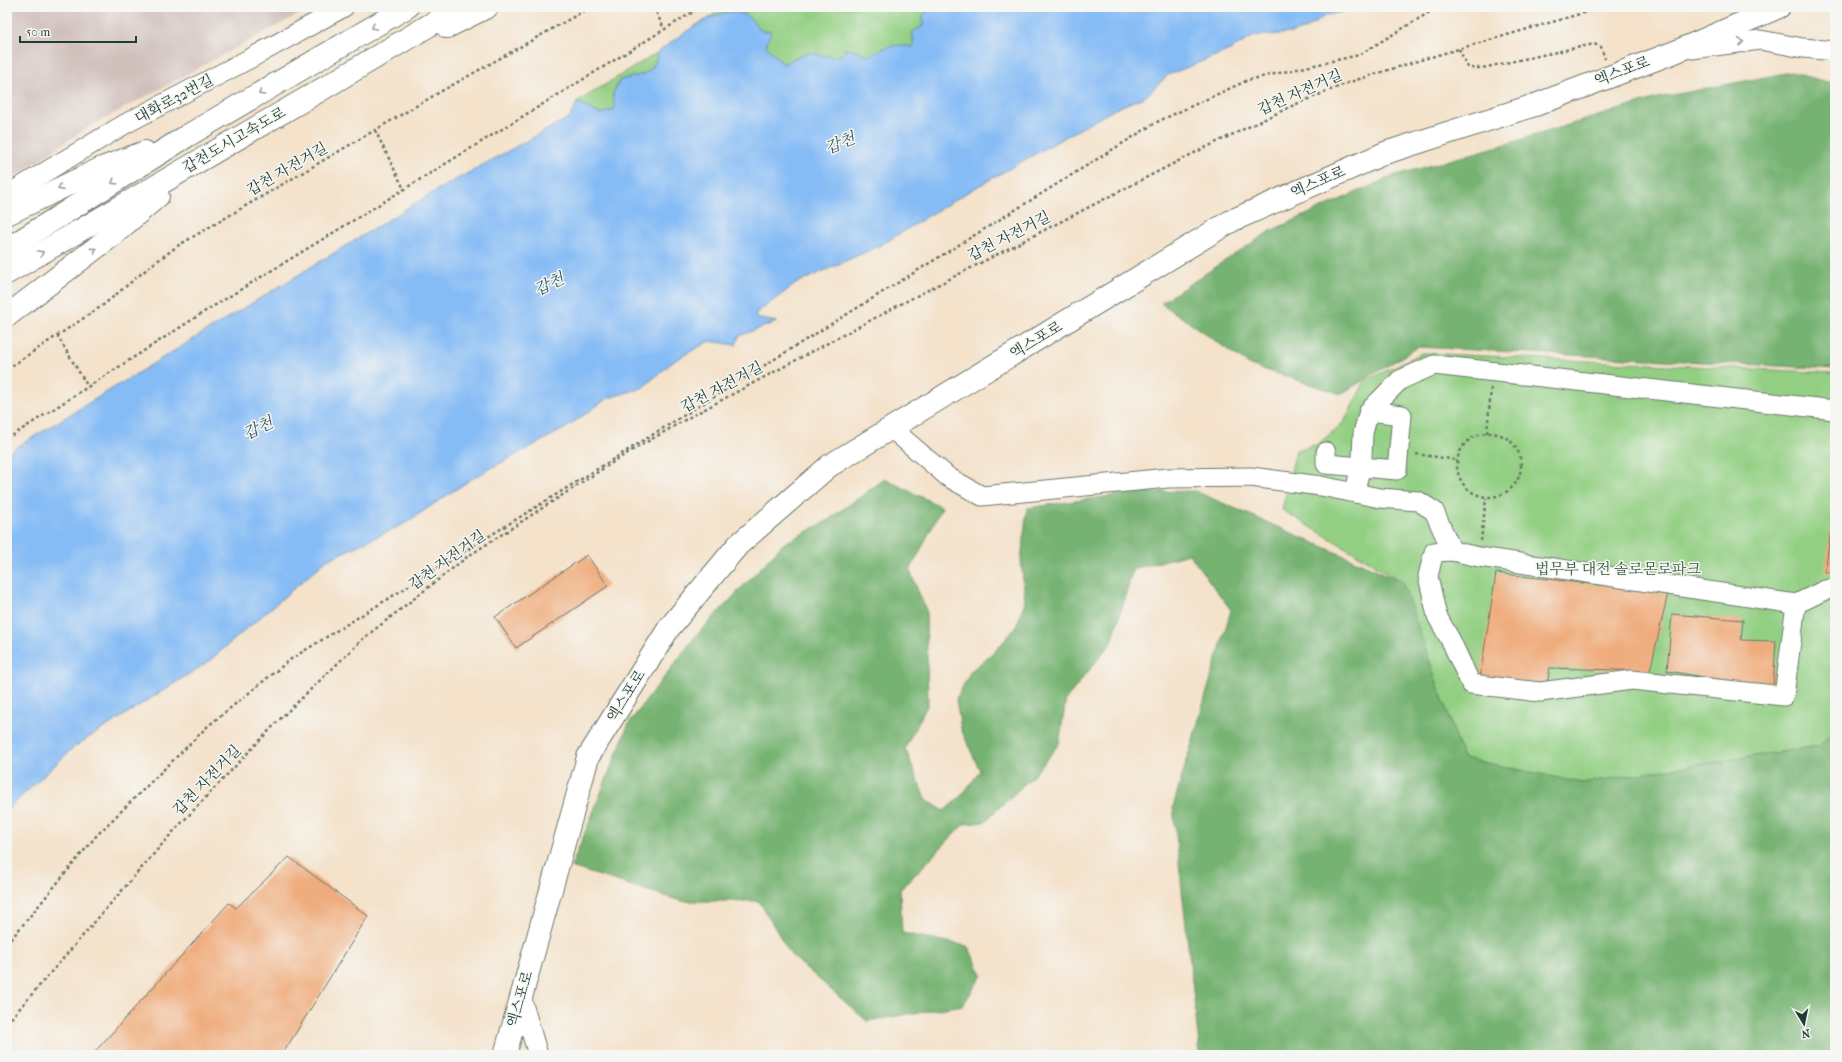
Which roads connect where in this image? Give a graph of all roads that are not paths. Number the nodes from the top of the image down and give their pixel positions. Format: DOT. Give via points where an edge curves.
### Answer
graph roads {
  1 [pos="344,7"];
  2 [pos="407,7"];
  3 [pos="460,7"];
  4 [pos="486,7"];
  5 [pos="1779,7"];
  6 [pos="1835,50"];
  7 [pos="1674,52"];
  8 [pos="319,91"];
  9 [pos="187,136"];
  10 [pos="196,162"];
  11 [pos="7,195"];
  12 [pos="7,214"];
  13 [pos="7,249"];
  14 [pos="7,273"];
  15 [pos="7,316"];
  16 [pos="1835,410"];
  17 [pos="1369,411"];
  18 [pos="891,428"];
  19 [pos="1326,452"];
  20 [pos="1360,467"];
  21 [pos="1355,493"];
  22 [pos="1452,551"];
  23 [pos="1835,588"];
  24 [pos="1796,604"];
  25 [pos="521,998"];
  26 [pos="505,1055"];
  27 [pos="538,1055"];
  1 -- 11 [label="street, 대화로32번길" via="125,124"];
  2 -- 9 [label="main road, 갑천도시고속도로, one-way"];
  3 -- 8 [label="main road, 갑천도시고속도로"];
  4 -- 8 [label="main road"];
  5 -- 7 [label="main road, 엑스포로"];
  7 -- 6 [label="street, one-way" via="1760,40 1803,48"];
  7 -- 18 [label="main road, 엑스포로" via="1538,104 1385,153 1231,221"];
  8 -- 10 [label="main road, 갑천도시고속도로"];
  9 -- 12 [label="main road, one-way" via="102,168"];
  9 -- 13 [label="main road, 갑천도시고속도로, one-way"];
  14 -- 10 [label="main road, 갑천도시고속도로, one-way"];
  15 -- 10 [label="main road, one-way" via="114,234"];
  16 -- 17 [label="street" via="1434,365 1400,380"];
  17 -- 20 [label="street" via="1363,433"];
  17 -- 20 [label="street" via="1402,415 1397,470"];
  18 -- 21 [label="street" via="948,477 982,496 1168,478 1251,477"];
  18 -- 25 [label="main road, 엑스포로" via="829,466 738,545 669,628 588,756"];
  19 -- 20 [label="street" via="1326,464"];
  20 -- 21 [label="street"];
  21 -- 22 [label="street" via="1418,501 1434,511"];
  22 -- 24 [label="street"];
  22 -- 24 [label="street" via="1434,552 1428,576 1437,616 1471,684 1540,692 1632,680 1784,696"];
  23 -- 24 [label="street"];
  25 -- 26 [label="main road, 엑스포로"];
  25 -- 27 [label="street"];
}
